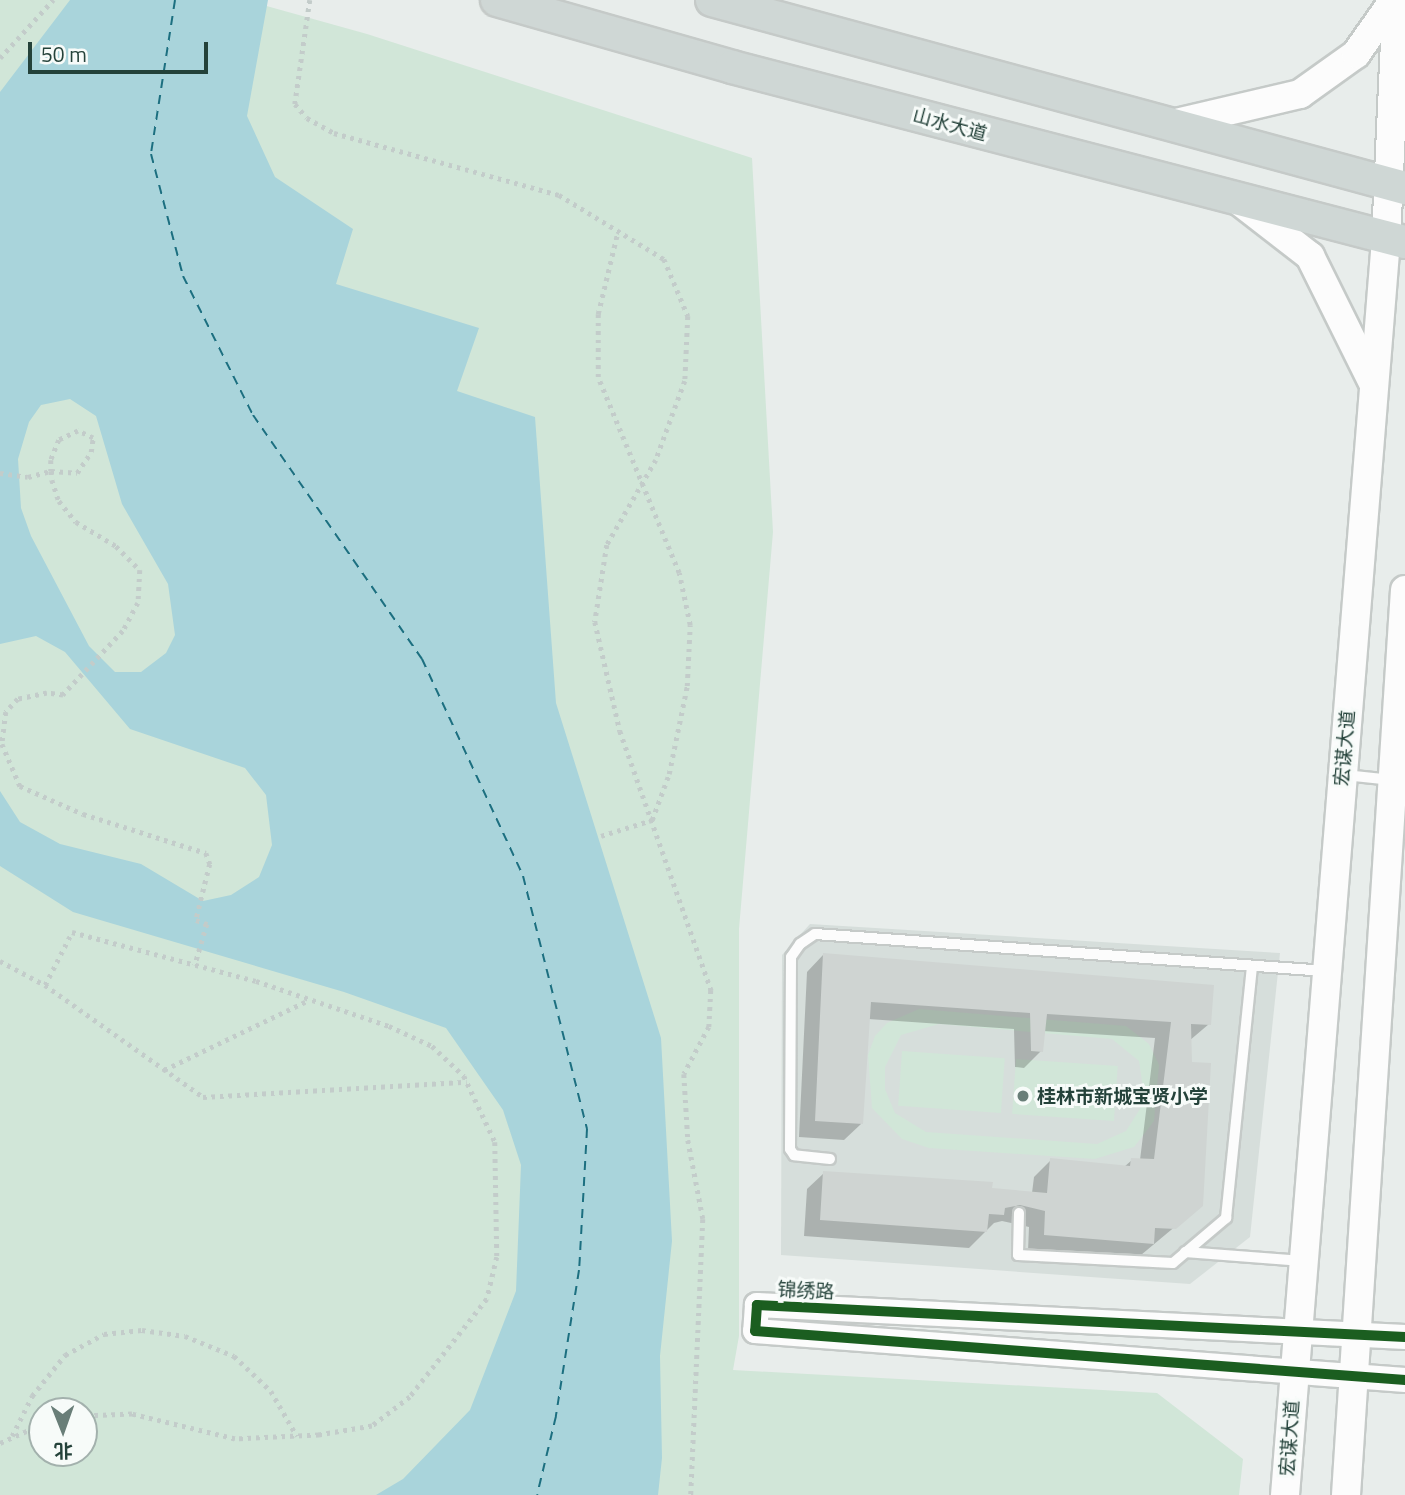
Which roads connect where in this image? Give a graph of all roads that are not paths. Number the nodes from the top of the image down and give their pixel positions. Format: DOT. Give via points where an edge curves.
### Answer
graph roads {
  1 [pos="497,0"];
  2 [pos="712,0"];
  3 [pos="1396,0"];
  4 [pos="769,9"];
  5 [pos="1168,125"];
  6 [pos="1396,187"];
  7 [pos="1239,201"];
  8 [pos="1395,241"];
  9 [pos="1374,385"];
  10 [pos="1405,590"];
  11 [pos="1342,774"];
  12 [pos="1398,780"];
  13 [pos="1252,966"];
  14 [pos="1326,971"];
  15 [pos="830,1159"];
  16 [pos="1019,1213"];
  17 [pos="1185,1252"];
  18 [pos="1303,1261"];
  19 [pos="1297,1329"];
  20 [pos="1356,1332"];
  21 [pos="1405,1337"];
  22 [pos="1293,1371"];
  23 [pos="1353,1376"];
  24 [pos="1405,1380"];
  25 [pos="1285,1495"];
  26 [pos="1346,1495"];
  1 -- 7 [label="main road, 山水大道"];
  2 -- 4 [label="main road"];
  3 -- 5 [label="main road" via="1356,54 1300,94"];
  3 -- 6 [label="main road, 宏谋大道"];
  4 -- 5 [label="main road"];
  5 -- 6 [label="main road"];
  6 -- 8 [label="main road, 宏谋大道"];
  7 -- 8 [label="main road, 山水大道"];
  7 -- 9 [label="main road" via="1310,256"];
  8 -- 9 [label="main road, 宏谋大道"];
  9 -- 11 [label="main road, 宏谋大道"];
  10 -- 12 [label="main road"];
  11 -- 12 [label="lane"];
  11 -- 14 [label="main road, 宏谋大道"];
  12 -- 20 [label="main road"];
  13 -- 14 [label="lane"];
  13 -- 15 [label="lane" via="821,933 810,936 791,957 790,1149 794,1155"];
  13 -- 17 [label="lane" via="1226,1218"];
  14 -- 18 [label="main road, 宏谋大道"];
  16 -- 17 [label="lane" via="1018,1255 1173,1263"];
  17 -- 18 [label="lane"];
  18 -- 19 [label="main road, 宏谋大道"];
  19 -- 20 [label="street, 锦绣路"];
  19 -- 22 [label="main road, 宏谋大道"];
  19 -- 22 [label="street, 锦绣路" via="757,1305 754,1331"];
  20 -- 21 [label="street, 锦绣路"];
  20 -- 23 [label="main road"];
  22 -- 23 [label="street, 锦绣路"];
  22 -- 25 [label="main road, 宏谋大道"];
  23 -- 24 [label="street, 锦绣路"];
  23 -- 26 [label="main road"];
}
